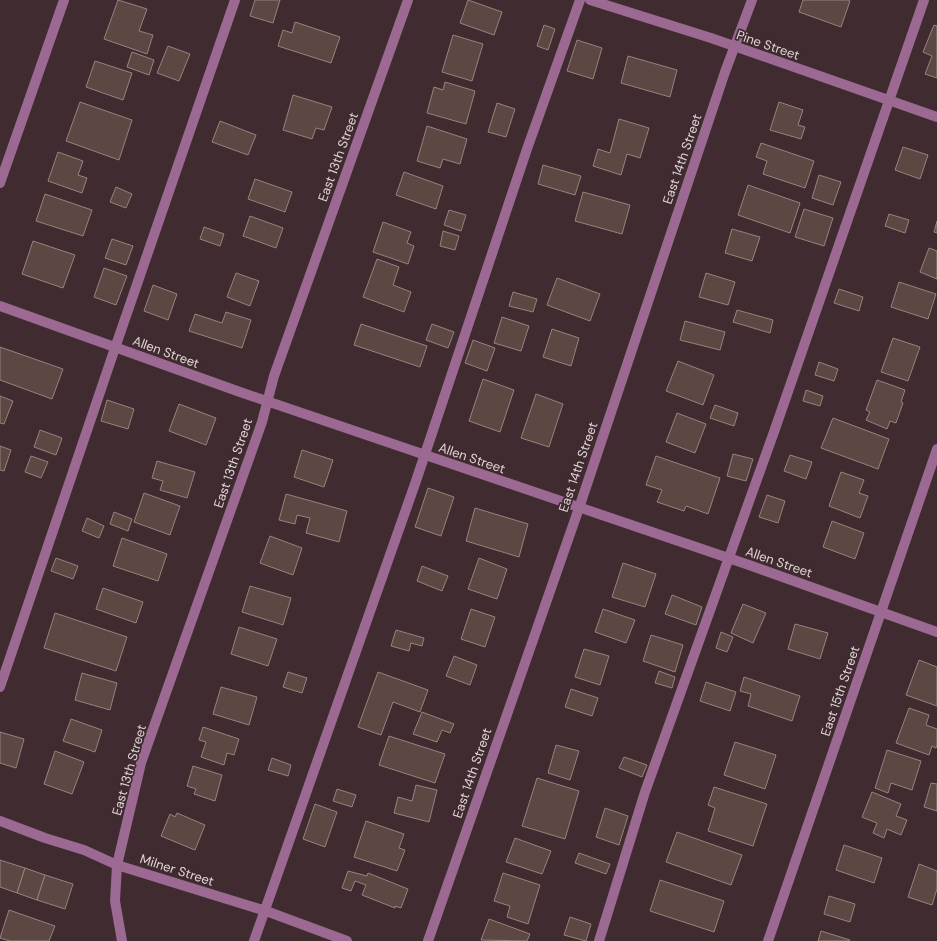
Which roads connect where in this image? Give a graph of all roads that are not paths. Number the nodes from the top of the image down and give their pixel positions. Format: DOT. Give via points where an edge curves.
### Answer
graph roads {
  1 [pos="64,0"];
  2 [pos="235,0"];
  3 [pos="408,0"];
  4 [pos="580,0"];
  5 [pos="590,0"];
  6 [pos="752,0"];
  7 [pos="924,0"];
  8 [pos="736,47"];
  9 [pos="890,100"];
  10 [pos="937,117"];
  11 [pos="0,184"];
  12 [pos="0,306"];
  13 [pos="115,348"];
  14 [pos="267,401"];
  15 [pos="937,449"];
  16 [pos="424,456"];
  17 [pos="579,508"];
  18 [pos="728,559"];
  19 [pos="881,612"];
  20 [pos="937,632"];
  21 [pos="0,688"];
  22 [pos="0,821"];
  23 [pos="117,865"];
  24 [pos="266,911"];
  25 [pos="122,941"];
  26 [pos="254,941"];
  27 [pos="347,941"];
  28 [pos="428,941"];
  29 [pos="599,941"];
  30 [pos="768,941"];
  1 -- 11 [label="street"];
  2 -- 13 [label="street"];
  3 -- 14 [label="street, East 13th Street"];
  4 -- 16 [label="street"];
  5 -- 8 [label="street, Pine Street"];
  6 -- 8 [label="street, East 14th Street"];
  7 -- 9 [label="street"];
  8 -- 9 [label="street, Pine Street"];
  8 -- 17 [label="street, East 14th Street" via="725,72"];
  9 -- 10 [label="street, Pine Street"];
  9 -- 18 [label="street"];
  12 -- 13 [label="street, Allen Street"];
  13 -- 14 [label="street, Allen Street"];
  13 -- 21 [label="street"];
  14 -- 16 [label="street, Allen Street"];
  14 -- 23 [label="street, East 13th Street" via="141,763"];
  15 -- 19 [label="street, East 15th Street"];
  16 -- 17 [label="street, Allen Street"];
  16 -- 24 [label="street"];
  17 -- 18 [label="street, Allen Street"];
  17 -- 28 [label="street, East 14th Street"];
  18 -- 19 [label="street, Allen Street"];
  18 -- 29 [label="street" via="645,792"];
  19 -- 20 [label="street, Allen Street"];
  19 -- 30 [label="street, East 15th Street"];
  22 -- 23 [label="street, Milner Street" via="84,850"];
  23 -- 24 [label="street, Milner Street"];
  23 -- 25 [label="street, East 13th Street" via="116,901"];
  24 -- 26 [label="street"];
  24 -- 27 [label="street, Milner Street"];
}
